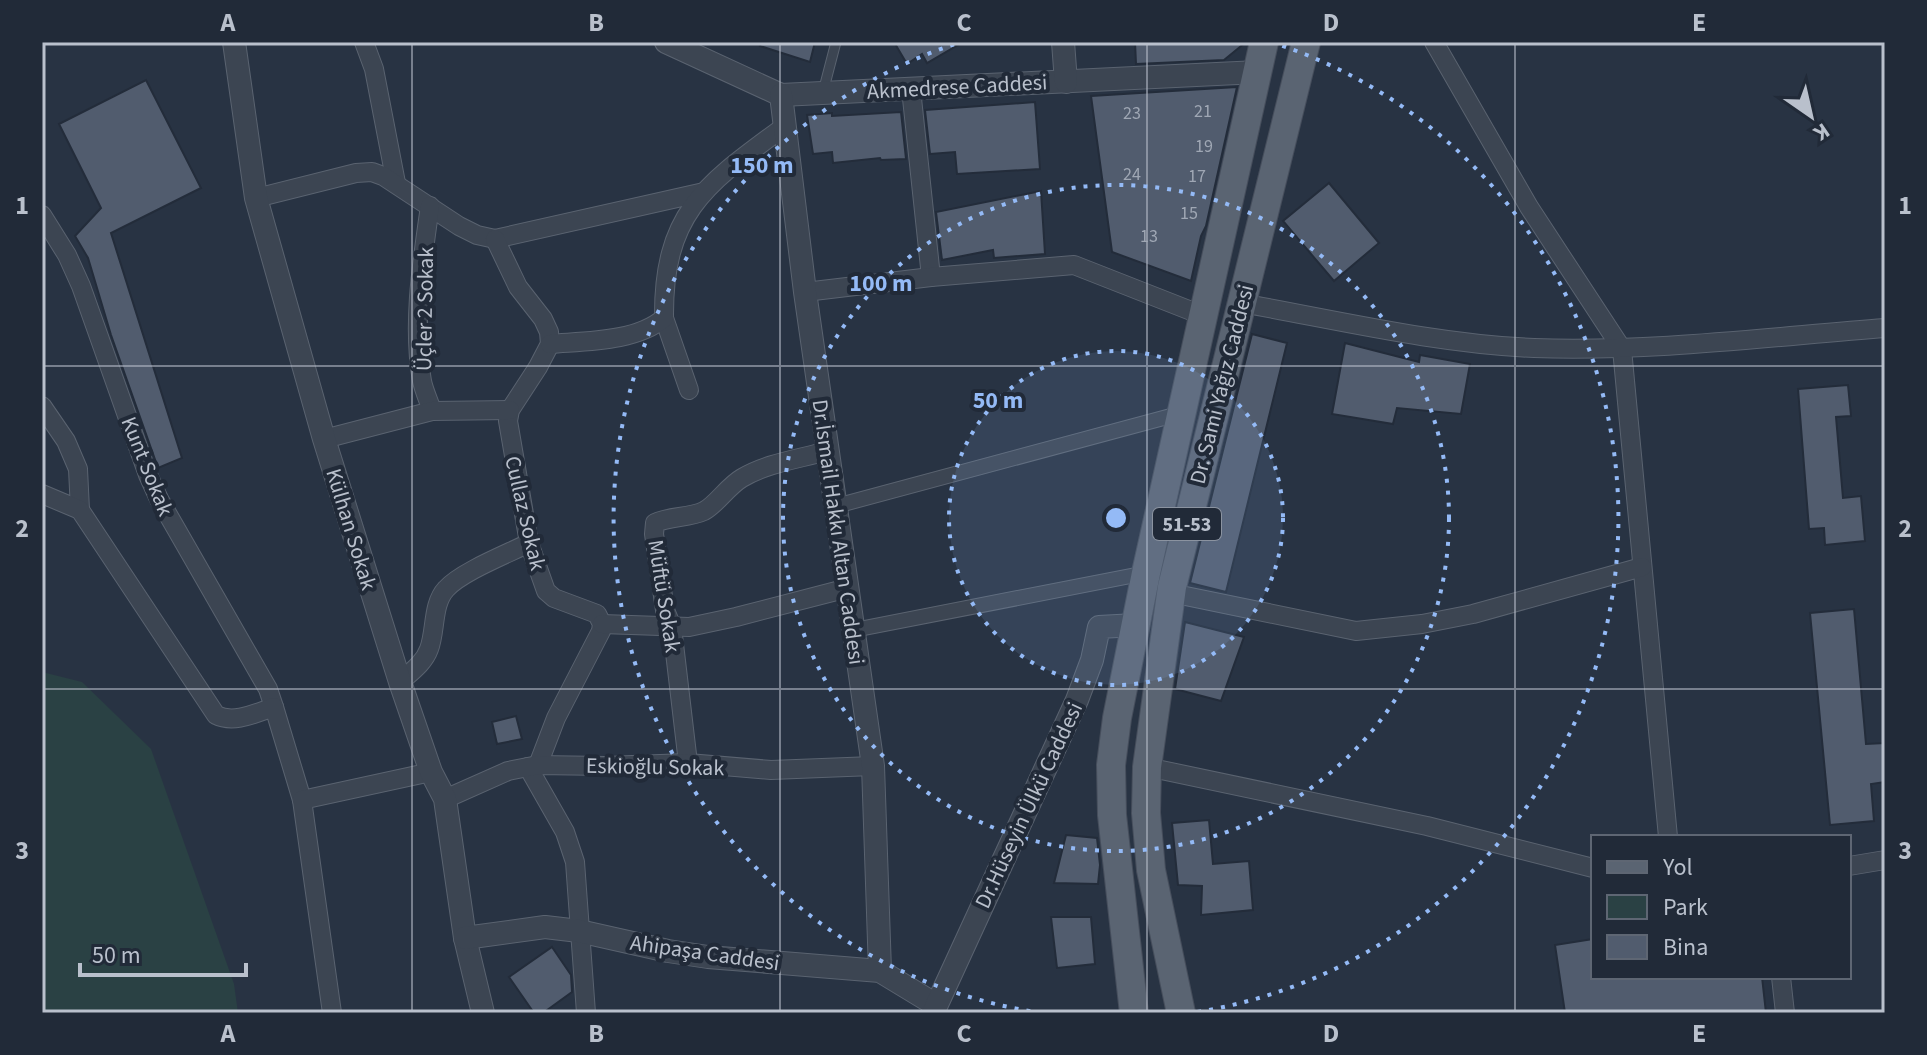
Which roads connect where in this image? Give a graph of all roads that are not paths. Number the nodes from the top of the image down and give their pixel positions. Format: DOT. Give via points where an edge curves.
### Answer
graph roads {
  1 [pos="234,42"];
  2 [pos="364,42"];
  3 [pos="666,42"];
  4 [pos="836,42"];
  5 [pos="1063,42"];
  6 [pos="1264,42"];
  7 [pos="1306,42"];
  8 [pos="1434,42"];
  9 [pos="1258,72"];
  10 [pos="1066,82"];
  11 [pos="911,89"];
  12 [pos="823,92"];
  13 [pos="781,95"];
  14 [pos="785,126"];
  15 [pos="396,183"];
  16 [pos="704,192"];
  17 [pos="256,198"];
  18 [pos="430,206"];
  19 [pos="42,215"];
  20 [pos="495,239"];
  21 [pos="931,277"];
  22 [pos="805,292"];
  23 [pos="1241,303"];
  24 [pos="1204,316"];
  25 [pos="664,318"];
  26 [pos="1885,328"];
  27 [pos="550,344"];
  28 [pos="1622,349"];
  29 [pos="689,390"];
  30 [pos="42,406"];
  31 [pos="510,410"];
  32 [pos="432,411"];
  33 [pos="1182,413"];
  34 [pos="324,439"];
  35 [pos="827,451"];
  36 [pos="42,494"];
  37 [pos="836,506"];
  38 [pos="80,510"];
  39 [pos="529,543"];
  40 [pos="1642,567"];
  41 [pos="1146,573"];
  42 [pos="848,588"];
  43 [pos="1171,593"];
  44 [pos="602,624"];
  45 [pos="1136,625"];
  46 [pos="672,627"];
  47 [pos="854,630"];
  48 [pos="400,682"];
  49 [pos="274,707"];
  50 [pos="688,763"];
  51 [pos="533,766"];
  52 [pos="873,766"];
  53 [pos="1147,767"];
  54 [pos="431,772"];
  55 [pos="445,799"];
  56 [pos="302,800"];
  57 [pos="1668,835"];
  58 [pos="1885,860"];
  59 [pos="1851,866"];
  60 [pos="1591,867"];
  61 [pos="579,931"];
  62 [pos="465,938"];
  63 [pos="880,971"];
  64 [pos="1781,979"];
  65 [pos="935,1009"];
  66 [pos="332,1013"];
  67 [pos="483,1013"];
  68 [pos="586,1013"];
  69 [pos="1134,1013"];
  70 [pos="1181,1013"];
  71 [pos="1785,1013"];
  1 -- 17 [label="street, Külhan Sokak"];
  2 -- 15 [label="street"];
  3 -- 13 [label="street, Akmedrese Caddesi"];
  4 -- 12 [label="lane"];
  5 -- 10 [label="street"];
  6 -- 9 [label="main road, Dr. Sami Yağız Caddesi / 51-53"];
  7 -- 23 [label="main road, Dr. Sami Yağız Caddesi / 51-53"];
  8 -- 28 [label="street" via="1529,207"];
  9 -- 10 [label="street, Akmedrese Caddesi"];
  9 -- 24 [label="main road, Dr. Sami Yağız Caddesi / 51-53"];
  10 -- 11 [label="street, Akmedrese Caddesi"];
  11 -- 12 [label="street, Akmedrese Caddesi"];
  11 -- 21 [label="street"];
  12 -- 13 [label="street, Akmedrese Caddesi"];
  13 -- 14 [label="street, Dr.İsmail Hakkı Altan Caddesi"];
  14 -- 16 [label="street"];
  14 -- 22 [label="street, Dr.İsmail Hakkı Altan Caddesi"];
  15 -- 17 [label="street" via="372,172 356,173"];
  15 -- 18 [label="street"];
  16 -- 20 [label="street"];
  16 -- 25 [label="street" via="684,218 671,248"];
  17 -- 34 [label="street, Külhan Sokak"];
  18 -- 20 [label="street" via="477,235"];
  18 -- 32 [label="street, Üçler 2 Sokak" via="419,347"];
  19 -- 49 [label="street, Kunt Sokak" via="81,286 159,499"];
  20 -- 27 [label="street" via="518,287 543,319"];
  21 -- 22 [label="street"];
  21 -- 24 [label="street" via="1074,265"];
  22 -- 35 [label="street, Dr.İsmail Hakkı Altan Caddesi"];
  23 -- 28 [label="street" via="1451,341"];
  23 -- 43 [label="main road, Dr. Sami Yağız Caddesi / 51-53"];
  24 -- 33 [label="main road, Dr. Sami Yağız Caddesi / 51-53"];
  25 -- 27 [label="street" via="646,330"];
  25 -- 29 [label="street"];
  26 -- 28 [label="street"];
  27 -- 31 [label="street"];
  28 -- 40 [label="street"];
  30 -- 38 [label="street" via="78,469"];
  31 -- 32 [label="street"];
  31 -- 39 [label="street, Cullaz Sokak" via="510,439"];
  32 -- 34 [label="street"];
  33 -- 37 [label="street"];
  33 -- 41 [label="main road, Dr. Sami Yağız Caddesi / 51-53"];
  34 -- 48 [label="street, Külhan Sokak"];
  35 -- 37 [label="street, Dr.İsmail Hakkı Altan Caddesi"];
  35 -- 46 [label="street, Müftü Sokak" via="763,467 733,484 709,509 655,523 665,610"];
  36 -- 38 [label="street"];
  37 -- 42 [label="street, Dr.İsmail Hakkı Altan Caddesi"];
  38 -- 49 [label="street" via="216,715 239,718"];
  39 -- 44 [label="street, Cullaz Sokak" via="546,591 597,614"];
  39 -- 48 [label="street" via="444,590 429,650"];
  40 -- 43 [label="street" via="1473,614 1356,631"];
  40 -- 57 [label="street"];
  41 -- 45 [label="main road, Dr. Sami Yağız Caddesi / 51-53"];
  41 -- 47 [label="street"];
  42 -- 46 [label="street"];
  42 -- 47 [label="street, Dr.İsmail Hakkı Altan Caddesi"];
  43 -- 53 [label="main road, Dr. Sami Yağız Caddesi / 51-53"];
  44 -- 46 [label="street"];
  44 -- 51 [label="street"];
  45 -- 65 [label="street, Dr.Hüseyin Ülkü Caddesi" via="1099,627 1077,700"];
  45 -- 69 [label="main road, Dr. Sami Yağız Caddesi / 51-53" via="1111,765"];
  46 -- 50 [label="street, Müftü Sokak"];
  47 -- 52 [label="street, Dr.İsmail Hakkı Altan Caddesi"];
  48 -- 54 [label="street, Külhan Sokak"];
  49 -- 56 [label="street, Kunt Sokak"];
  50 -- 51 [label="street, Eskioğlu Sokak"];
  50 -- 52 [label="street, Eskioğlu Sokak" via="771,770"];
  51 -- 55 [label="street, Eskioğlu Sokak" via="508,771"];
  51 -- 61 [label="street" via="575,862"];
  52 -- 63 [label="street, Dr.İsmail Hakkı Altan Caddesi"];
  53 -- 60 [label="street" via="1427,826"];
  53 -- 70 [label="main road, Dr. Sami Yağız Caddesi / 51-53" via="1151,870"];
  54 -- 55 [label="street, Külhan Sokak"];
  54 -- 56 [label="street"];
  55 -- 62 [label="street, Külhan Sokak"];
  56 -- 66 [label="street, Kunt Sokak"];
  58 -- 59 [label="street"];
  61 -- 62 [label="street, Ahipaşa Caddesi" via="545,927"];
  61 -- 63 [label="street, Ahipaşa Caddesi" via="708,957"];
  61 -- 68 [label="street"];
  62 -- 67 [label="street, Külhan Sokak"];
  63 -- 65 [label="street, Ahipaşa Caddesi"];
  64 -- 71 [label="street"];
}
